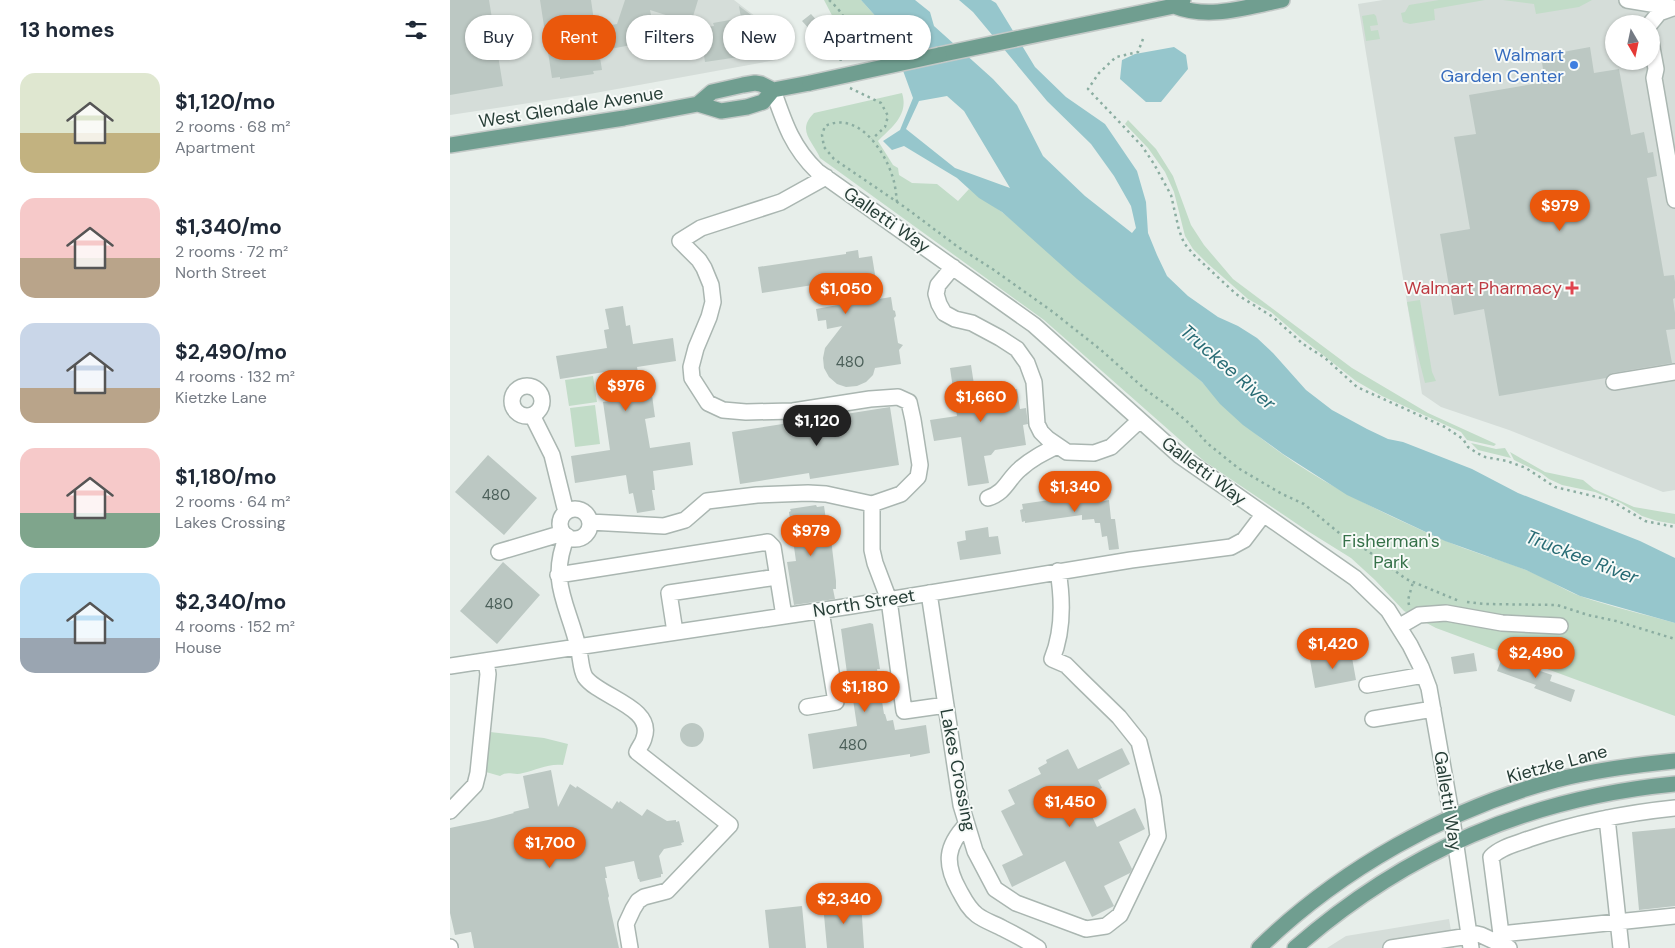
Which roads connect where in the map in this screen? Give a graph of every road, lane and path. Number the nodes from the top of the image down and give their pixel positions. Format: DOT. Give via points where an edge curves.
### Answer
graph roads {
  1 [pos="1282,0"];
  2 [pos="1627,0"];
  3 [pos="1177,2"];
  4 [pos="1674,8"];
  5 [pos="1657,15"];
  6 [pos="1143,39"];
  7 [pos="1656,70"];
  8 [pos="773,90"];
  9 [pos="698,104"];
  10 [pos="450,145"];
  11 [pos="826,150"];
  12 [pos="819,154"];
  13 [pos="826,177"];
  14 [pos="1675,200"];
  15 [pos="897,202"];
  16 [pos="953,266"];
  17 [pos="1675,372"];
  18 [pos="1614,382"];
  19 [pos="532,415"];
  20 [pos="1140,420"];
  21 [pos="1057,446"];
  22 [pos="988,498"];
  23 [pos="872,504"];
  24 [pos="566,512"];
  25 [pos="1263,515"];
  26 [pos="590,522"];
  27 [pos="1675,527"];
  28 [pos="565,535"];
  29 [pos="499,552"];
  30 [pos="1058,571"];
  31 [pos="558,575"];
  32 [pos="778,577"];
  33 [pos="1413,582"];
  34 [pos="929,593"];
  35 [pos="889,600"];
  36 [pos="821,610"];
  37 [pos="784,616"];
  38 [pos="1405,623"];
  39 [pos="1560,626"];
  40 [pos="675,632"];
  41 [pos="1675,639"];
  42 [pos="578,647"];
  43 [pos="486,660"];
  44 [pos="450,666"];
  45 [pos="1424,675"];
  46 [pos="1367,686"];
  47 [pos="946,705"];
  48 [pos="808,707"];
  49 [pos="1433,709"];
  50 [pos="1373,719"];
  51 [pos="1675,761"];
  52 [pos="1675,784"];
  53 [pos="1675,808"];
  54 [pos="450,811"];
  55 [pos="1608,818"];
  56 [pos="1452,819"];
  57 [pos="967,824"];
  58 [pos="1454,842"];
  59 [pos="1675,916"];
  60 [pos="1618,922"];
  61 [pos="1469,939"];
  62 [pos="630,948"];
  63 [pos="1038,948"];
  64 [pos="1259,948"];
  65 [pos="1296,948"];
  66 [pos="1391,948"];
  67 [pos="1508,948"];
  68 [pos="1621,948"];
  1 -- 3 [label="main road" via="1215,12 1188,11"];
  2 -- 4 [label="street"];
  3 -- 8 [label="main road, West Glendale Avenue, bridge"];
  4 -- 5 [label="street"];
  6 -- 27 [label="path" via="1138,52 1116,57 1088,89 1142,146 1154,164 1172,195 1184,243 1236,294 1273,317 1357,386 1445,427 1477,453 1526,468 1554,487 1610,500 1645,521"];
  7 -- 14 [label="street" via="1654,78"];
  8 -- 9 [label="main road, West Glendale Avenue" via="755,83 718,89"];
  8 -- 9 [label="main road, West Glendale Avenue" via="763,102 747,107 721,111"];
  8 -- 13 [label="street, Galletti Way" via="791,138 804,158"];
  9 -- 10 [label="main road, West Glendale Avenue"];
  11 -- 12 [label="path"];
  11 -- 15 [label="path" via="834,159"];
  11 -- 15 [label="path" via="822,135 824,126 844,122 864,132 884,155 893,177"];
  13 -- 16 [label="street, Galletti Way"];
  13 -- 23 [label="street" via="781,202 675,237 699,260 711,285 713,302 696,348 692,378 708,403 723,410 793,411 898,397 909,402 920,465 918,477 901,494"];
  15 -- 33 [label="path" via="1102,350 1238,468 1304,504 1344,537"];
  16 -- 20 [label="street, Galletti Way" via="1034,325"];
  16 -- 21 [label="street" via="938,285 936,294 944,314 972,323 1017,349 1034,382 1037,424"];
  17 -- 18 [label="street"];
  19 -- 24 [label="street" via="552,456"];
  20 -- 21 [label="street" via="1118,441 1094,453 1075,454"];
  20 -- 25 [label="street, Galletti Way" via="1178,455"];
  21 -- 22 [label="street" via="1036,456 998,495"];
  23 -- 26 [label="street" via="826,494 757,496 707,500 685,520 664,526"];
  23 -- 35 [label="street" via="872,550"];
  24 -- 26 [label="street" via="572,509 582,511"];
  24 -- 28 [label="street" via="560,524"];
  25 -- 30 [label="street, North Street" via="1244,540 1231,548"];
  25 -- 38 [label="street, Galletti Way" via="1355,578"];
  26 -- 28 [label="street" via="588,532 581,538"];
  28 -- 29 [label="street"];
  28 -- 31 [label="street"];
  30 -- 34 [label="street, North Street"];
  30 -- 57 [label="street, Lakes Crossing" via="1062,615 1052,659 1066,665 1119,717 1139,742 1153,798 1158,836 1120,915 1106,926 1086,929 1016,903 995,889 976,852"];
  31 -- 32 [label="street" via="768,542 773,547"];
  31 -- 42 [label="street"];
  32 -- 37 [label="street"];
  32 -- 40 [label="street" via="669,593"];
  33 -- 38 [label="path"];
  33 -- 41 [label="path" via="1459,601 1557,604"];
  34 -- 35 [label="street, North Street"];
  34 -- 47 [label="street, Lakes Crossing"];
  35 -- 36 [label="street, North Street"];
  35 -- 47 [label="street" via="904,712"];
  36 -- 37 [label="street, North Street"];
  36 -- 48 [label="street" via="836,702"];
  37 -- 40 [label="street, North Street"];
  38 -- 39 [label="street" via="1420,615 1446,613 1502,623"];
  38 -- 45 [label="street, Galletti Way"];
  40 -- 42 [label="street, North Street"];
  42 -- 43 [label="street, North Street"];
  42 -- 62 [label="street" via="583,673 591,684 639,714 644,722 646,730 637,752 730,825 667,891 638,901 626,924"];
  43 -- 44 [label="street, North Street"];
  43 -- 54 [label="street" via="488,674 478,773 474,785"];
  45 -- 46 [label="street"];
  45 -- 49 [label="street, Galletti Way"];
  47 -- 57 [label="street, Lakes Crossing" via="961,805"];
  49 -- 50 [label="street"];
  49 -- 56 [label="street, Galletti Way"];
  51 -- 56 [label="main road, Kietzke Lane" via="1619,767 1554,781 1493,801"];
  52 -- 58 [label="main road" via="1614,791 1571,801"];
  53 -- 55 [label="street"];
  55 -- 60 [label="street"];
  55 -- 60 [label="street" via="1554,831 1491,856 1501,934"];
  56 -- 58 [label="street, Galletti Way"];
  56 -- 64 [label="main road, Kietzke Lane" via="1354,872 1306,906"];
  57 -- 63 [label="street" via="953,844 949,857 951,877 972,910 983,919"];
  58 -- 61 [label="street, Galletti Way"];
  58 -- 65 [label="main road" via="1369,890"];
  59 -- 60 [label="street"];
  60 -- 68 [label="street"];
  61 -- 66 [label="street"];
  61 -- 67 [label="street" via="1481,935"];
}
